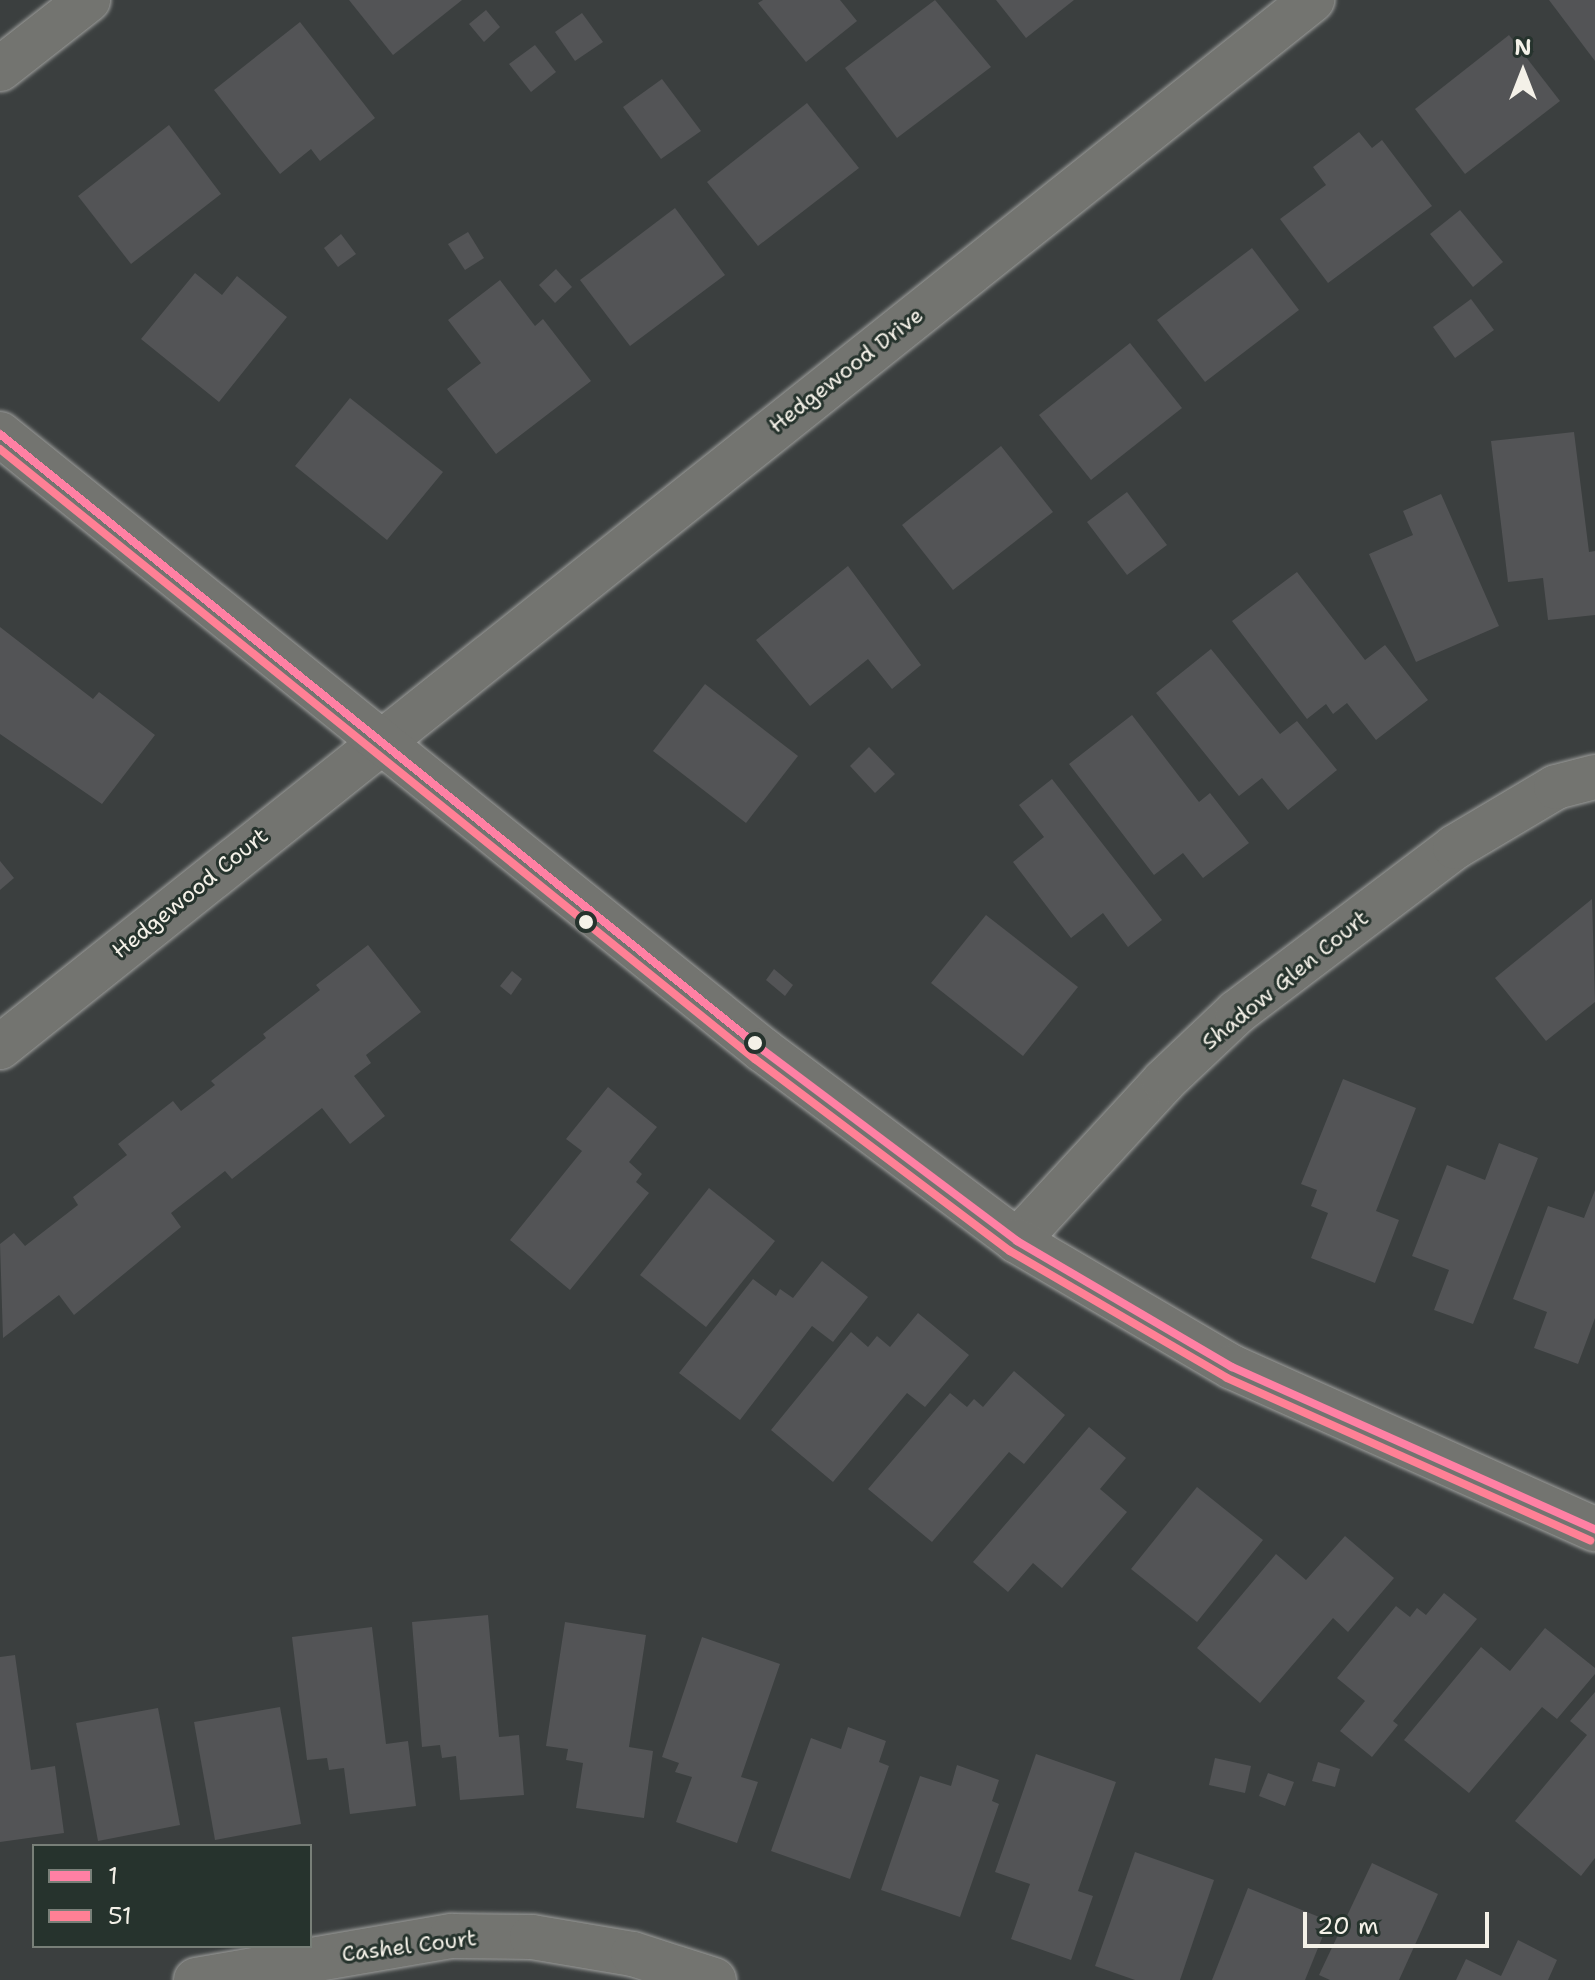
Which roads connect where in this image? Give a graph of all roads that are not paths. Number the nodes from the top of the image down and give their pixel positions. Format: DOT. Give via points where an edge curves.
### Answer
graph roads {
  1 [pos="88,0"];
  2 [pos="1312,0"];
  3 [pos="0,69"];
  4 [pos="0,434"];
  5 [pos="381,739"];
  6 [pos="1595,777"];
  7 [pos="0,1047"];
  8 [pos="1017,1241"];
  9 [pos="1595,1529"];
  10 [pos="196,1980"];
  11 [pos="714,1980"];
  1 -- 3 [label="street"];
  2 -- 5 [label="street, Hedgewood Drive"];
  4 -- 5 [label="street"];
  5 -- 7 [label="street, Hedgewood Court"];
  5 -- 8 [label="street" via="763,1050"];
  6 -- 8 [label="street, Shadow Glen Court" via="1556,787 1455,847 1237,1012 1164,1081"];
  8 -- 9 [label="street" via="1232,1367"];
  10 -- 11 [label="street, Cashel Court" via="452,1936 532,1937 604,1949"];
}
